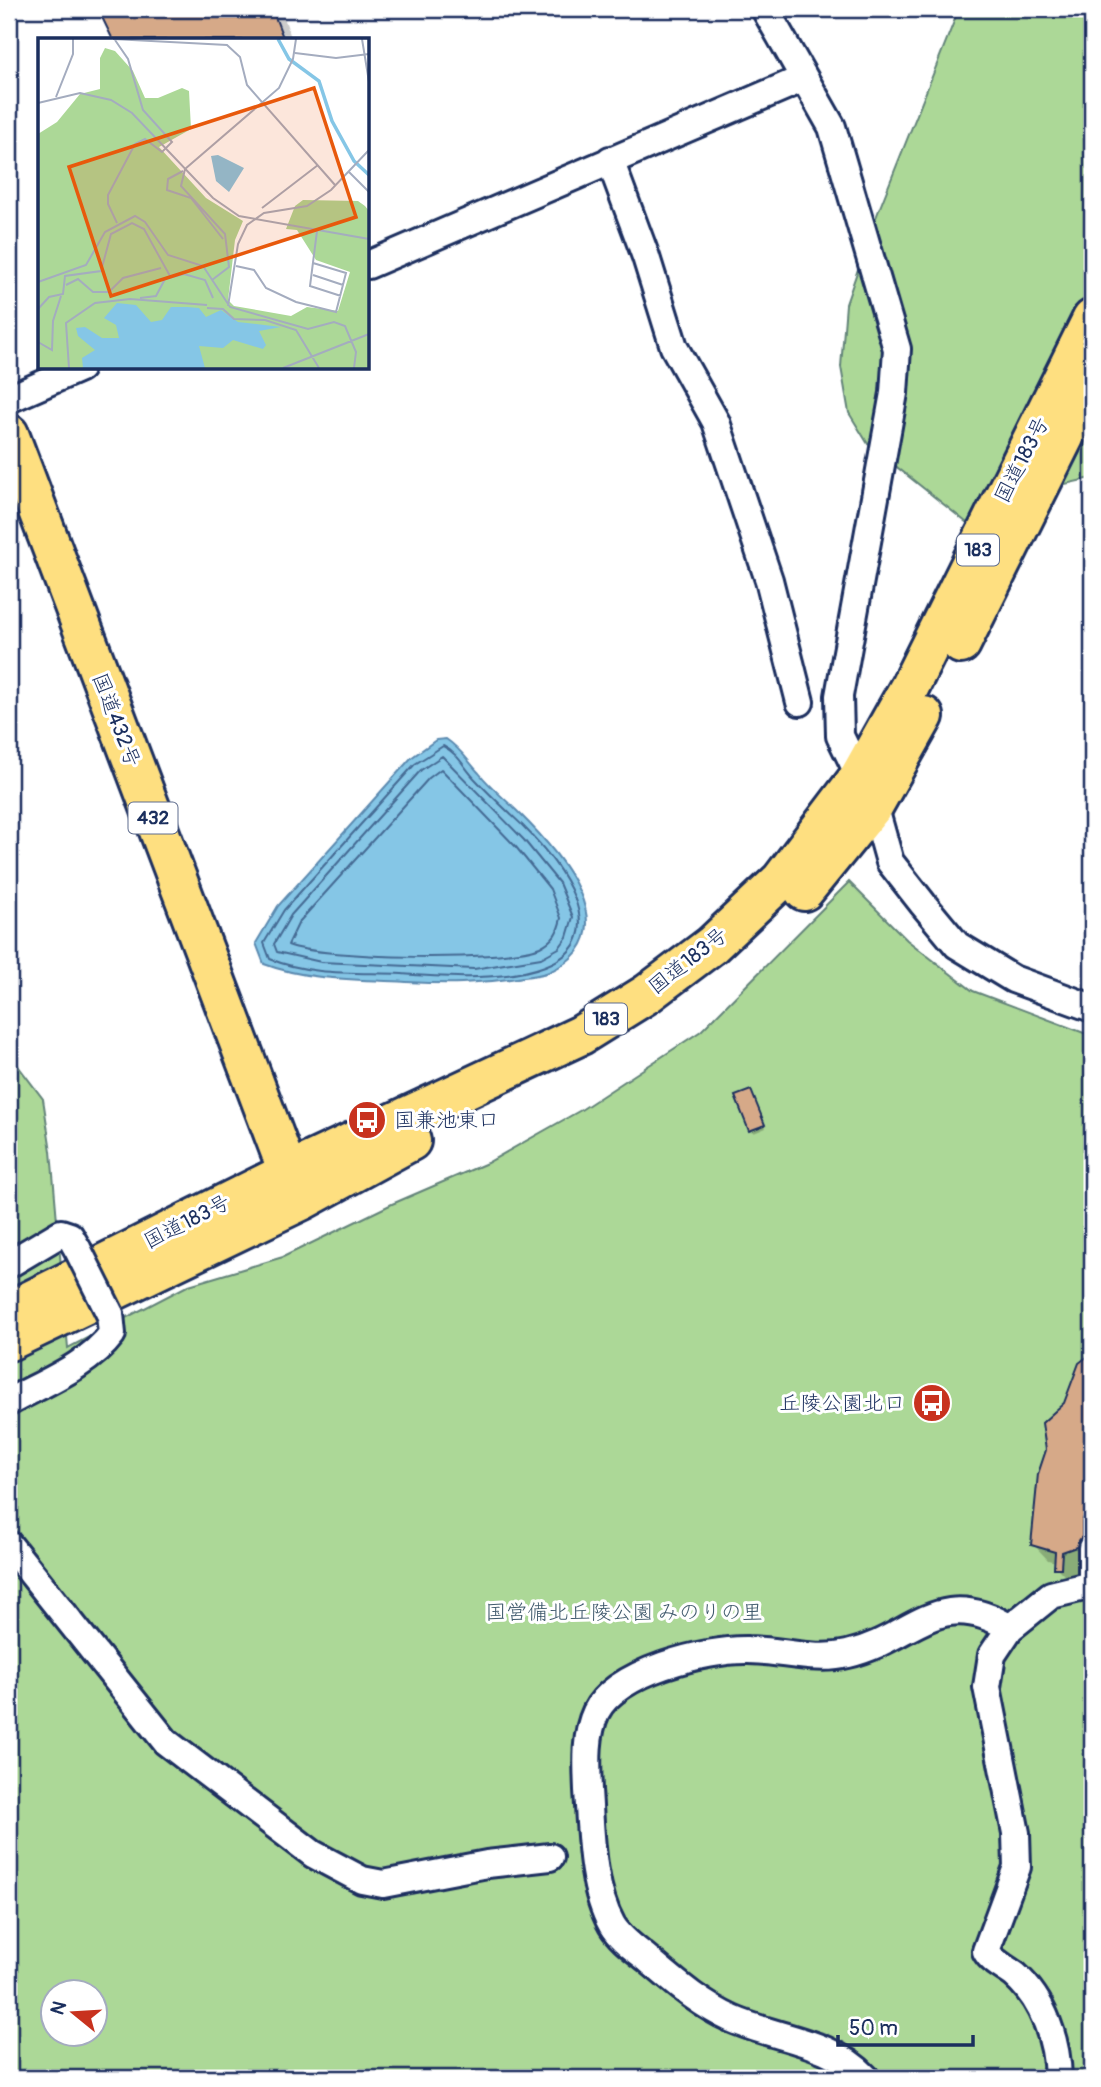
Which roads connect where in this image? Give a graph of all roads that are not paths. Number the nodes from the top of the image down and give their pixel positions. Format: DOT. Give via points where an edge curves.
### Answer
graph roads {
  1 [pos="765,9"];
  2 [pos="802,79"];
  3 [pos="610,160"];
  4 [pos="369,265"];
  5 [pos="1092,319"];
  6 [pos="78,369"];
  7 [pos="1092,381"];
  8 [pos="9,399"];
  9 [pos="9,434"];
  10 [pos="800,702"];
  11 [pos="867,791"];
  12 [pos="1092,1008"];
  13 [pos="296,1186"];
  14 [pos="9,1264"];
  15 [pos="9,1311"];
  16 [pos="9,1341"];
  17 [pos="9,1402"];
  18 [pos="9,1545"];
  19 [pos="1092,1548"];
  20 [pos="1092,1586"];
  21 [pos="1010,1628"];
  22 [pos="550,1857"];
  23 [pos="866,2078"];
  24 [pos="1058,2078"];
  1 -- 2 [label="street"];
  2 -- 3 [label="street"];
  2 -- 11 [label="street" via="832,127 897,349 894,393 839,696 840,736"];
  3 -- 4 [label="street"];
  3 -- 10 [label="street" via="674,347 716,422 769,580"];
  5 -- 11 [label="highway, 国道183号 / 183" via="910,686"];
  6 -- 8 [label="street"];
  7 -- 11 [label="highway, 国道183号 / 183" via="933,699"];
  9 -- 13 [label="highway, 国道432号 / 432"];
  11 -- 12 [label="street" via="890,862 957,945 1013,979"];
  11 -- 13 [label="highway, 国道183号 / 183" via="799,897 660,1014 595,1053 404,1144"];
  13 -- 15 [label="highway, 国道183号 / 183"];
  13 -- 16 [label="highway, 国道183号 / 183"];
  14 -- 17 [label="street, bridge" via="61,1233 70,1236 110,1314 112,1334 75,1365"];
  18 -- 22 [label="street" via="166,1742 313,1854 362,1880 383,1884"];
  19 -- 20 [label="street"];
  20 -- 21 [label="street" via="1051,1595"];
  21 -- 23 [label="street" via="981,1614 952,1609 847,1654 747,1650 710,1654 660,1667 621,1685 605,1699 590,1728 588,1780 597,1871 606,1912 619,1935 709,2008 816,2046"];
  21 -- 24 [label="street" via="992,1655 987,1687 1016,1833 1017,1867 986,1951 1019,1979 1038,2006 1054,2040"];
}
